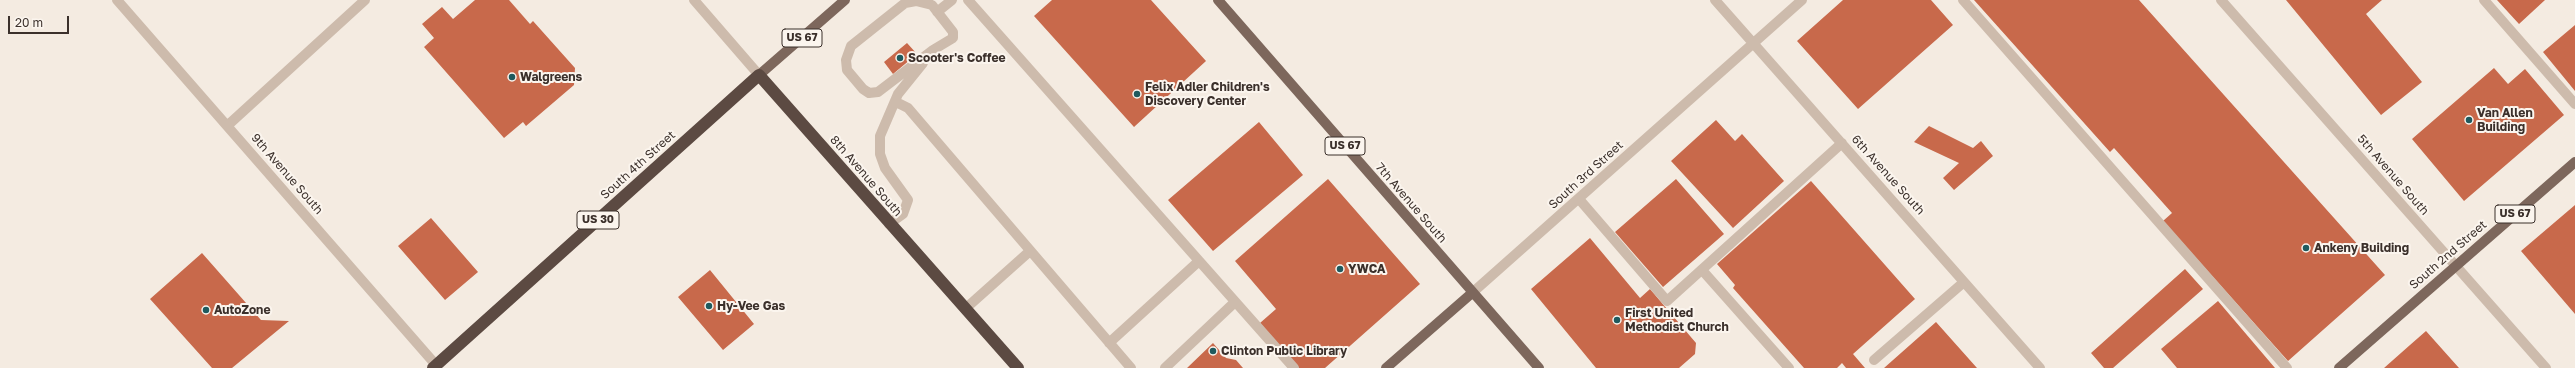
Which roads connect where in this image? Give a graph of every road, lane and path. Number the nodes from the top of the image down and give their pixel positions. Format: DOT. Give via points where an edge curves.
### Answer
graph roads {
  1 [pos="117,0"];
  2 [pos="365,0"];
  3 [pos="694,0"];
  4 [pos="845,0"];
  5 [pos="952,0"];
  6 [pos="968,0"];
  7 [pos="1218,0"];
  8 [pos="1715,0"];
  9 [pos="1802,0"];
  10 [pos="1963,0"];
  11 [pos="2221,0"];
  12 [pos="2484,0"];
  13 [pos="937,12"];
  14 [pos="1754,44"];
  15 [pos="933,50"];
  16 [pos="759,75"];
  17 [pos="896,102"];
  18 [pos="2575,104"];
  19 [pos="227,126"];
  20 [pos="1842,143"];
  21 [pos="2575,162"];
  22 [pos="1578,199"];
  23 [pos="890,224"];
  24 [pos="1030,251"];
  25 [pos="1199,261"];
  26 [pos="2456,266"];
  27 [pos="1702,270"];
  28 [pos="1964,282"];
  29 [pos="1472,293"];
  30 [pos="1235,302"];
  31 [pos="965,309"];
  32 [pos="1109,343"];
  33 [pos="1874,360"];
  34 [pos="435,367"];
  35 [pos="1018,368"];
  36 [pos="1131,368"];
  37 [pos="1165,368"];
  38 [pos="1294,368"];
  39 [pos="1386,368"];
  40 [pos="1539,368"];
  41 [pos="1789,368"];
  42 [pos="2040,368"];
  43 [pos="2287,368"];
  44 [pos="2339,368"];
  45 [pos="2546,368"];
  1 -- 19 [label="street, 9th Avenue South"];
  2 -- 19 [label="street"];
  3 -- 16 [label="street, 8th Avenue South"];
  4 -- 16 [label="main road, South 4th Street / US 67"];
  5 -- 13 [label="street"];
  6 -- 25 [label="street"];
  7 -- 29 [label="main road, 7th Avenue South / US 67"];
  8 -- 14 [label="street, 6th Avenue South"];
  9 -- 14 [label="street, South 3rd Street"];
  10 -- 43 [label="street"];
  11 -- 26 [label="street, 5th Avenue South"];
  12 -- 18 [label="street"];
  13 -- 15 [label="street" via="953,32 953,38"];
  13 -- 15 [label="street" via="932,5 916,1 905,3 851,46 846,60 847,70 863,89 869,93 878,92"];
  14 -- 20 [label="street, 6th Avenue South"];
  14 -- 22 [label="street, South 3rd Street"];
  15 -- 17 [label="street" via="898,94"];
  16 -- 23 [label="highway, 8th Avenue South"];
  16 -- 34 [label="highway, South 4th Street / US 30"];
  17 -- 23 [label="street" via="880,136 880,154 885,168 908,200 903,214"];
  17 -- 24 [label="street" via="908,108"];
  19 -- 34 [label="street, 9th Avenue South"];
  20 -- 27 [label="street"];
  20 -- 28 [label="street, 6th Avenue South"];
  21 -- 26 [label="main road, South 2nd Street / US 67"];
  22 -- 27 [label="street" via="1667,301"];
  22 -- 29 [label="street, South 3rd Street"];
  23 -- 31 [label="highway, 8th Avenue South"];
  24 -- 31 [label="street"];
  24 -- 32 [label="street"];
  25 -- 30 [label="street"];
  25 -- 32 [label="street"];
  26 -- 44 [label="main road, South 2nd Street / US 67"];
  26 -- 45 [label="street, 5th Avenue South"];
  27 -- 41 [label="street"];
  28 -- 33 [label="street"];
  28 -- 42 [label="street, 6th Avenue South"];
  29 -- 39 [label="main road, South 3rd Street"];
  29 -- 40 [label="main road, 7th Avenue South / US 67"];
  30 -- 37 [label="street"];
  30 -- 38 [label="street"];
  31 -- 35 [label="highway, 8th Avenue South"];
  32 -- 36 [label="street"];
}
